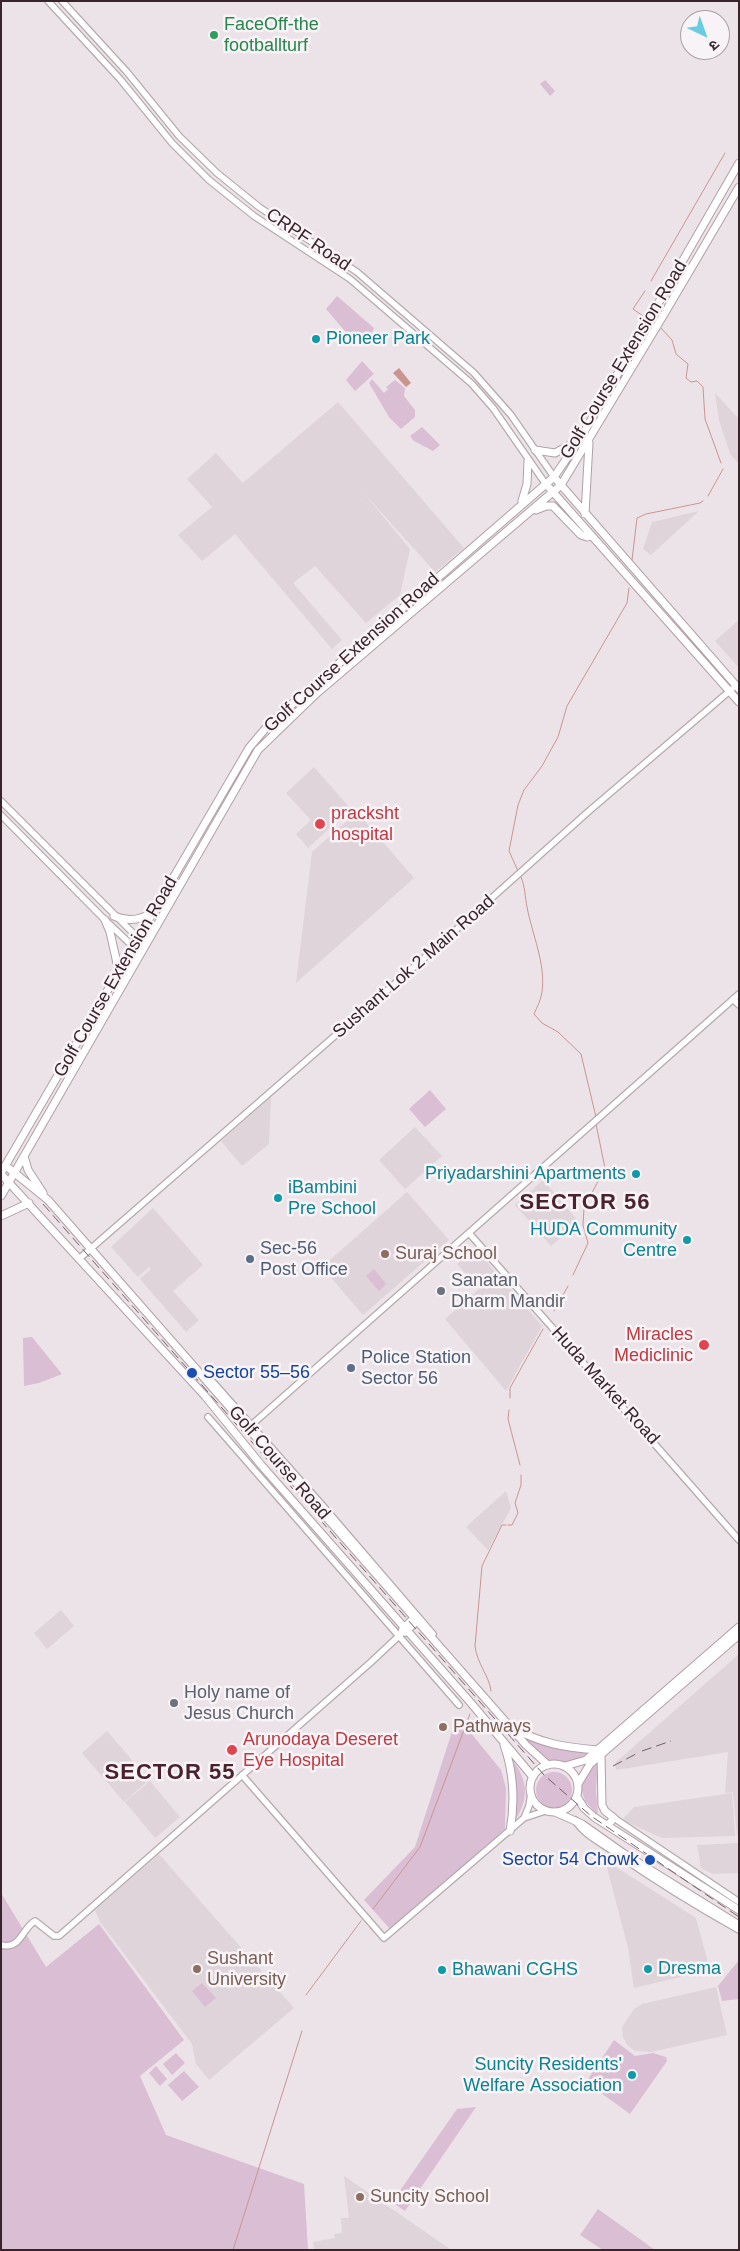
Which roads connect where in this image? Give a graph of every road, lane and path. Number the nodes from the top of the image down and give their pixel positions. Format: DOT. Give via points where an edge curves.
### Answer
graph roads {
  1 [pos="48,1"];
  2 [pos="62,1"];
  3 [pos="739,163"];
  4 [pos="739,187"];
  5 [pos="264,210"];
  6 [pos="259,219"];
  7 [pos="614,380"];
  8 [pos="623,384"];
  9 [pos="580,439"];
  10 [pos="589,440"];
  11 [pos="535,450"];
  12 [pos="528,461"];
  13 [pos="554,477"];
  14 [pos="545,483"];
  15 [pos="561,484"];
  16 [pos="552,491"];
  17 [pos="521,504"];
  18 [pos="530,511"];
  19 [pos="585,514"];
  20 [pos="592,536"];
  21 [pos="737,687"];
  22 [pos="735,696"];
  23 [pos="1,801"];
  24 [pos="1,815"];
  25 [pos="73,873"];
  26 [pos="66,880"];
  27 [pos="155,910"];
  28 [pos="114,916"];
  29 [pos="105,920"];
  30 [pos="138,939"];
  31 [pos="145,945"];
  32 [pos="133,946"];
  33 [pos="140,953"];
  34 [pos="119,972"];
  35 [pos="739,994"];
  36 [pos="733,999"];
  37 [pos="739,1005"];
  38 [pos="24,1156"];
  39 [pos="6,1166"];
  40 [pos="14,1173"];
  41 [pos="1,1174"];
  42 [pos="10,1181"];
  43 [pos="1,1196"];
  44 [pos="48,1200"];
  45 [pos="29,1202"];
  46 [pos="1,1216"];
  47 [pos="469,1233"];
  48 [pos="92,1249"];
  49 [pos="80,1258"];
  50 [pos="167,1335"];
  51 [pos="157,1345"];
  52 [pos="212,1381"];
  53 [pos="208,1417"];
  54 [pos="250,1427"];
  55 [pos="739,1540"];
  56 [pos="416,1619"];
  57 [pos="739,1627"];
  58 [pos="403,1632"];
  59 [pos="739,1635"];
  60 [pos="459,1705"];
  61 [pos="505,1721"];
  62 [pos="502,1739"];
  63 [pos="599,1752"];
  64 [pos="548,1765"];
  65 [pos="564,1766"];
  66 [pos="242,1775"];
  67 [pos="533,1777"];
  68 [pos="578,1784"];
  69 [pos="530,1793"];
  70 [pos="577,1797"];
  71 [pos="545,1811"];
  72 [pos="555,1812"];
  73 [pos="524,1818"];
  74 [pos="614,1818"];
  75 [pos="575,1820"];
  76 [pos="608,1825"];
  77 [pos="510,1831"];
  78 [pos="736,1904"];
  79 [pos="739,1910"];
  80 [pos="739,1925"];
  81 [pos="739,1930"];
  82 [pos="1,1945"];
  1 -- 6 [label="street" via="120,79 172,143 209,180"];
  2 -- 5 [label="street, CRPF Road" via="127,72 179,136 217,173"];
  3 -- 7 [label="main road, Golf Course Extension Road"];
  4 -- 8 [label="main road, Golf Course Extension Road"];
  5 -- 6 [label="street"];
  5 -- 11 [label="street, CRPF Road" via="357,272 474,373 511,415"];
  6 -- 12 [label="street" via="350,279 462,375 493,408"];
  7 -- 8 [label="main road"];
  7 -- 9 [label="main road, Golf Course Extension Road"];
  8 -- 10 [label="main road, Golf Course Extension Road"];
  9 -- 11 [label="main road" via="555,453"];
  9 -- 13 [label="main road, Golf Course Extension Road"];
  10 -- 15 [label="main road, Golf Course Extension Road"];
  10 -- 19 [label="main road"];
  11 -- 13 [label="street, CRPF Road"];
  12 -- 14 [label="street"];
  12 -- 17 [label="main road" via="527,484"];
  13 -- 14 [label="main road, Golf Course Extension Road"];
  13 -- 15 [label="main road"];
  14 -- 16 [label="main road"];
  14 -- 17 [label="main road, Golf Course Extension Road"];
  15 -- 16 [label="main road, Golf Course Extension Road"];
  15 -- 19 [label="main road"];
  16 -- 18 [label="main road, Golf Course Extension Road"];
  16 -- 20 [label="main road"];
  17 -- 27 [label="main road, Golf Course Extension Road" via="265,729 249,748"];
  18 -- 20 [label="main road" via="553,506 581,535"];
  18 -- 31 [label="main road, Golf Course Extension Road" via="317,693 258,750"];
  19 -- 21 [label="main road"];
  20 -- 22 [label="main road"];
  21 -- 22 [label="street, Sushant Lok 2 Main Road"];
  22 -- 48 [label="street, Sushant Lok 2 Main Road" via="589,811"];
  23 -- 25 [label="street"];
  24 -- 26 [label="street"];
  25 -- 26 [label="street"];
  25 -- 28 [label="street"];
  26 -- 29 [label="street"];
  27 -- 28 [label="main road" via="135,919"];
  27 -- 30 [label="main road, Golf Course Extension Road"];
  28 -- 30 [label="street"];
  29 -- 32 [label="street"];
  29 -- 34 [label="main road"];
  30 -- 31 [label="street"];
  30 -- 32 [label="main road, Golf Course Extension Road"];
  31 -- 33 [label="main road, Golf Course Extension Road"];
  32 -- 33 [label="street"];
  32 -- 34 [label="main road, Golf Course Extension Road"];
  33 -- 38 [label="main road, Golf Course Extension Road"];
  34 -- 39 [label="main road, Golf Course Extension Road"];
  35 -- 36 [label="street"];
  36 -- 37 [label="street"];
  36 -- 47 [label="street"];
  38 -- 40 [label="main road, Golf Course Extension Road"];
  38 -- 44 [label="main road" via="34,1181"];
  39 -- 40 [label="main road, Golf Course Road"];
  39 -- 41 [label="main road, Golf Course Extension Road"];
  40 -- 42 [label="main road, Golf Course Extension Road"];
  40 -- 44 [label="main road, Golf Course Road"];
  41 -- 42 [label="main road, Golf Course Road"];
  42 -- 43 [label="main road, Golf Course Extension Road"];
  42 -- 45 [label="main road, Golf Course Road"];
  44 -- 48 [label="main road, Golf Course Road"];
  45 -- 46 [label="main road"];
  45 -- 49 [label="main road, Golf Course Road"];
  47 -- 54 [label="street"];
  47 -- 55 [label="street, Huda Market Road"];
  48 -- 49 [label="street, Sushant Lok 2 Main Road"];
  48 -- 50 [label="main road, Golf Course Road"];
  49 -- 51 [label="main road, Golf Course Road"];
  50 -- 51 [label="main road"];
  50 -- 54 [label="main road, Golf Course Road"];
  51 -- 58 [label="main road, Golf Course Road" via="205,1396"];
  52 -- 54 [label="street"];
  53 -- 58 [label="street"];
  54 -- 56 [label="main road, Golf Course Road"];
  54 -- 61 [label="street" via="323,1506 501,1712"];
  56 -- 58 [label="street"];
  56 -- 61 [label="main road, Golf Course Road"];
  57 -- 63 [label="main road"];
  58 -- 60 [label="street"];
  58 -- 62 [label="main road, Golf Course Road"];
  58 -- 66 [label="street"];
  59 -- 63 [label="main road"];
  61 -- 63 [label="main road" via="532,1738"];
  61 -- 64 [label="main road, Golf Course Road"];
  62 -- 67 [label="main road, Golf Course Road"];
  62 -- 77 [label="main road" via="514,1804"];
  63 -- 65 [label="main road" via="577,1764"];
  63 -- 68 [label="main road"];
  63 -- 74 [label="main road" via="602,1805"];
  64 -- 65 [label="main road"];
  64 -- 67 [label="main road"];
  65 -- 68 [label="main road" via="574,1774"];
  66 -- 77 [label="street" via="384,1938"];
  66 -- 82 [label="street" via="59,1936 54,1936 35,1921 16,1944"];
  67 -- 69 [label="main road"];
  68 -- 70 [label="main road"];
  69 -- 71 [label="main road" via="535,1803"];
  69 -- 73 [label="street"];
  70 -- 72 [label="main road" via="568,1808"];
  70 -- 76 [label="main road" via="584,1808"];
  71 -- 72 [label="main road"];
  71 -- 73 [label="street"];
  72 -- 75 [label="main road"];
  73 -- 77 [label="street"];
  74 -- 76 [label="main road"];
  74 -- 78 [label="street"];
  75 -- 80 [label="main road"];
  75 -- 81 [label="street" via="580,1828 621,1856"];
  76 -- 78 [label="main road"];
  78 -- 79 [label="main road"];
}
